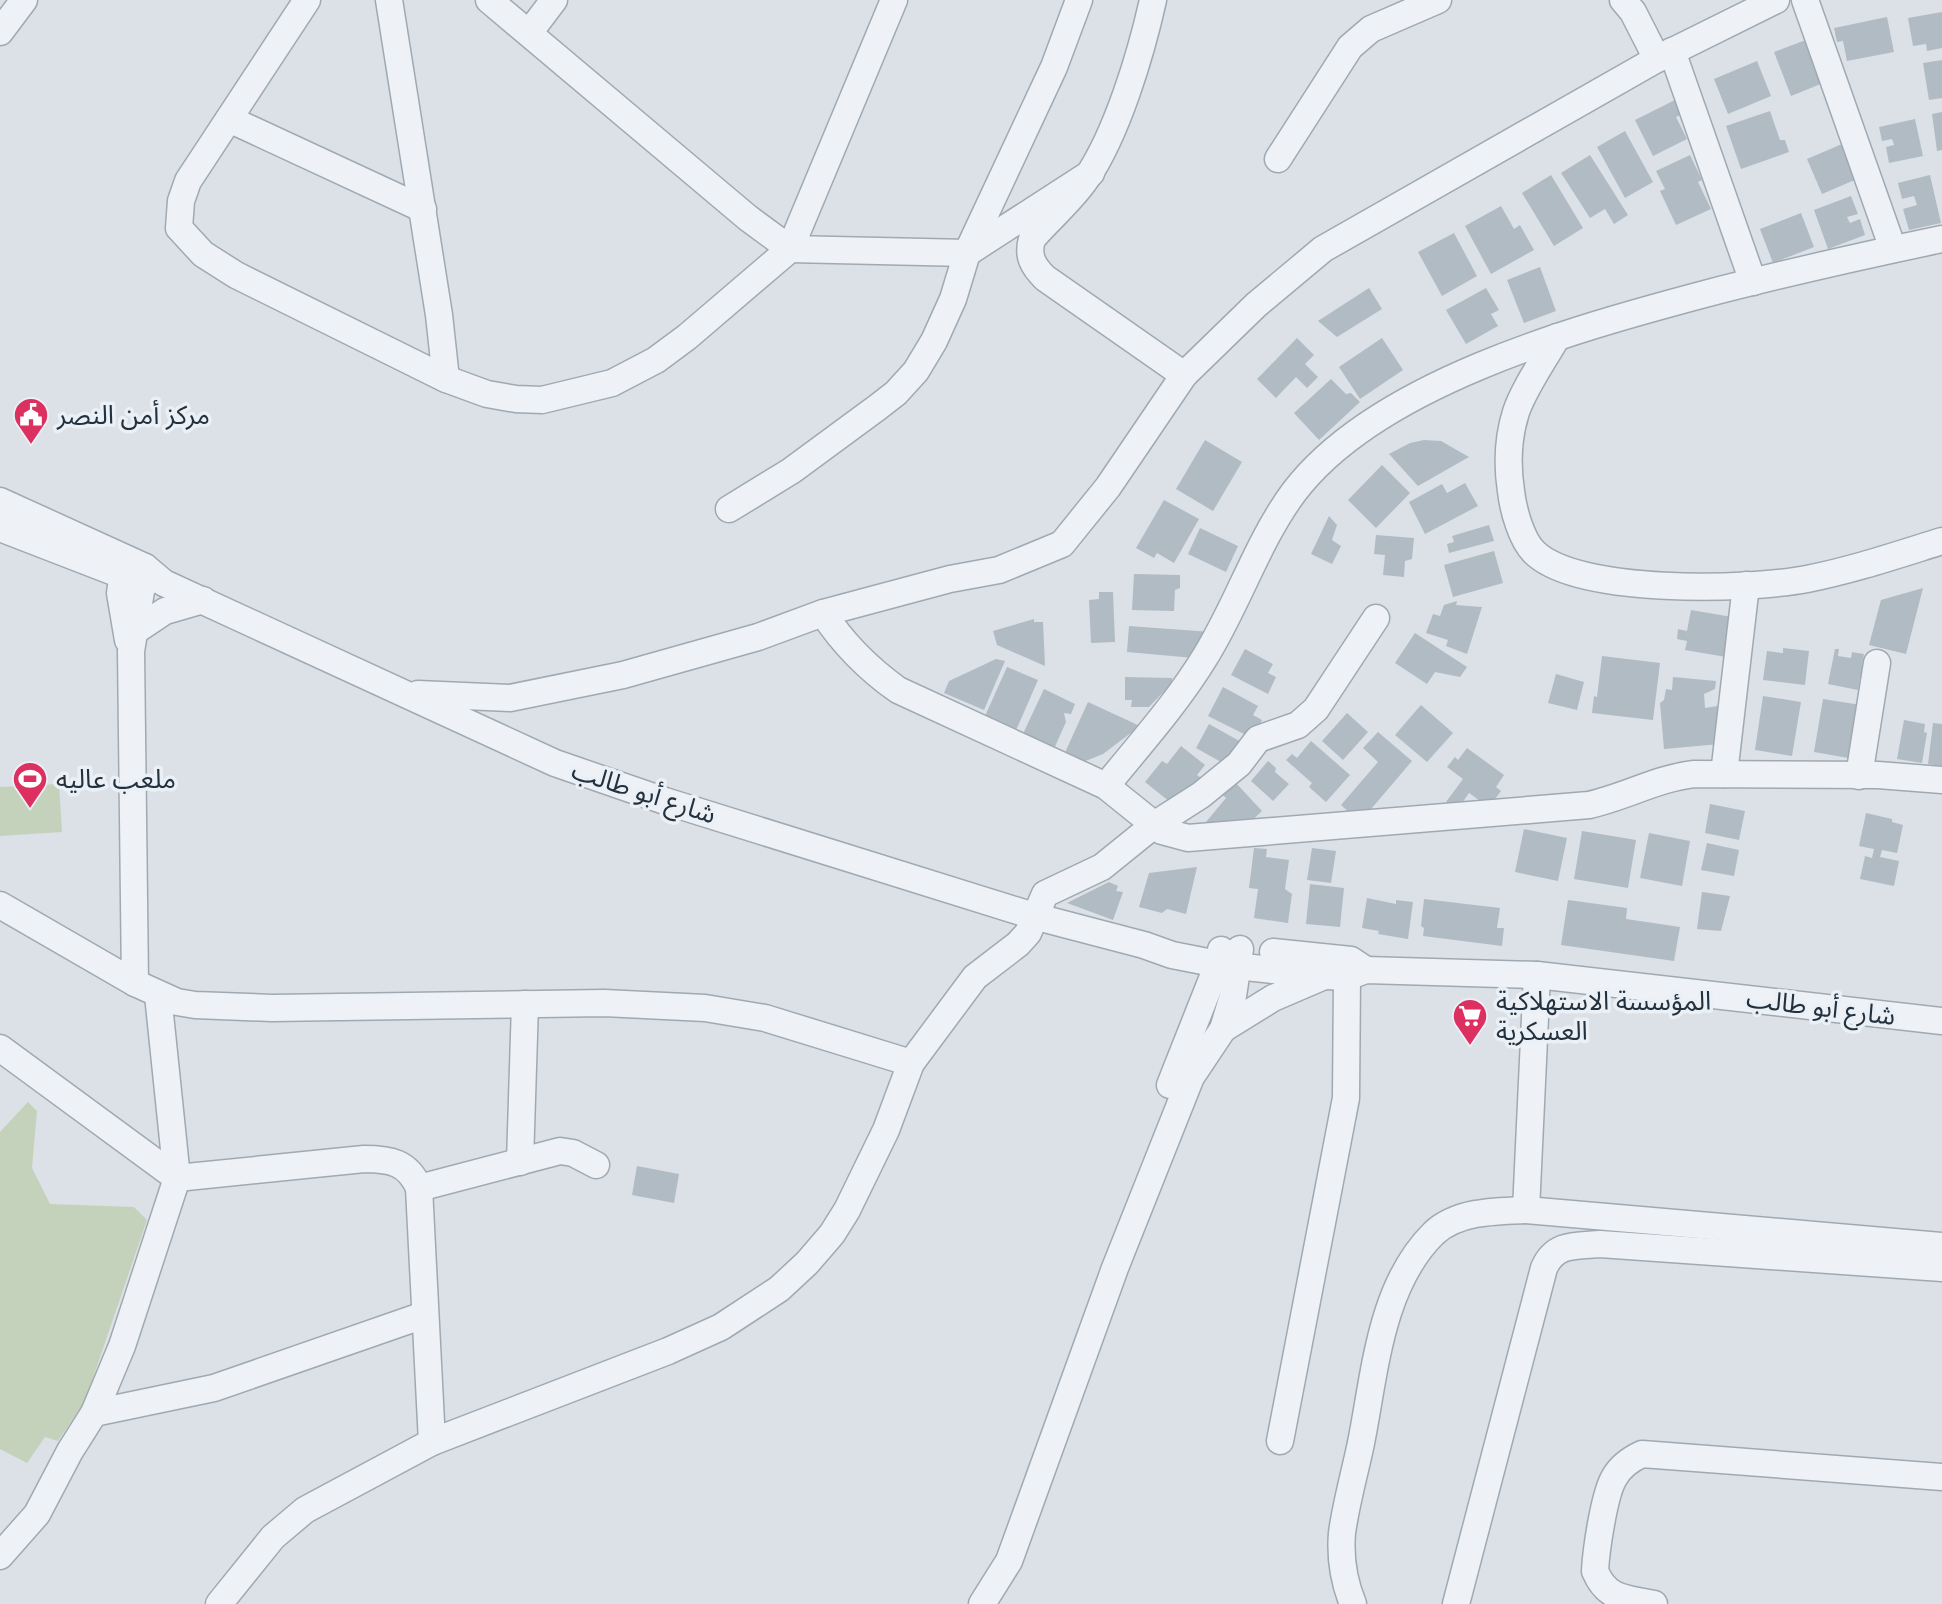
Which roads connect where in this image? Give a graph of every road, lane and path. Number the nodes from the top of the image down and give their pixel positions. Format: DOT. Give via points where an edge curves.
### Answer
graph roads {
  1 [pos="24,0"];
  2 [pos="307,0"];
  3 [pos="389,0"];
  4 [pos="489,0"];
  5 [pos="554,0"];
  6 [pos="894,0"];
  7 [pos="1079,0"];
  8 [pos="1153,0"];
  9 [pos="1438,0"];
  10 [pos="1623,0"];
  11 [pos="1776,0"];
  12 [pos="1805,0"];
  13 [pos="0,32"];
  14 [pos="529,33"];
  15 [pos="1665,55"];
  16 [pos="229,119"];
  17 [pos="1278,159"];
  18 [pos="1091,173"];
  19 [pos="423,209"];
  20 [pos="1942,239"];
  21 [pos="790,249"];
  22 [pos="1893,249"];
  23 [pos="967,253"];
  24 [pos="1753,282"];
  25 [pos="1557,337"];
  26 [pos="1184,375"];
  27 [pos="446,379"];
  28 [pos="0,501"];
  29 [pos="729,509"];
  30 [pos="0,528"];
  31 [pos="1942,541"];
  32 [pos="140,574"];
  33 [pos="1746,585"];
  34 [pos="203,600"];
  35 [pos="823,613"];
  36 [pos="1376,618"];
  37 [pos="133,641"];
  38 [pos="1877,663"];
  39 [pos="407,694"];
  40 [pos="1724,774"];
  41 [pos="1859,776"];
  42 [pos="1942,780"];
  43 [pos="1106,786"];
  44 [pos="1154,825"];
  45 [pos="0,905"];
  46 [pos="1037,917"];
  47 [pos="1229,956"];
  48 [pos="1346,974"];
  49 [pos="1537,975"];
  50 [pos="146,989"];
  51 [pos="525,1004"];
  52 [pos="1942,1021"];
  53 [pos="1223,1029"];
  54 [pos="0,1048"];
  55 [pos="911,1063"];
  56 [pos="520,1162"];
  57 [pos="596,1165"];
  58 [pos="177,1178"];
  59 [pos="419,1188"];
  60 [pos="1526,1210"];
  61 [pos="1942,1246"];
  62 [pos="1942,1268"];
  63 [pos="424,1315"];
  64 [pos="94,1413"];
  65 [pos="1280,1441"];
  66 [pos="432,1442"];
  67 [pos="1942,1477"];
  68 [pos="0,1556"];
  69 [pos="971,1602"];
  70 [pos="219,1604"];
  71 [pos="1353,1604"];
  72 [pos="1456,1604"];
  73 [pos="1654,1604"];
  1 -- 13 [label="street"];
  2 -- 16 [label="street"];
  3 -- 19 [label="street"];
  4 -- 14 [label="street"];
  5 -- 14 [label="street"];
  6 -- 21 [label="street"];
  7 -- 23 [label="street" via="1054,67"];
  8 -- 18 [label="street" via="1135,66"];
  9 -- 17 [label="street" via="1371,29 1350,47"];
  10 -- 15 [label="street"];
  11 -- 15 [label="street"];
  12 -- 22 [label="street"];
  14 -- 21 [label="street"];
  15 -- 24 [label="street"];
  15 -- 26 [label="street" via="1323,249"];
  16 -- 19 [label="street"];
  16 -- 27 [label="street" via="188,181 181,201 179,228 189,241 236,275"];
  18 -- 23 [label="street"];
  18 -- 26 [label="street" via="1032,239 1031,260 1045,278"];
  19 -- 27 [label="street"];
  20 -- 22 [label="street"];
  21 -- 23 [label="street"];
  21 -- 27 [label="street" via="687,337 612,383 542,400 487,394"];
  22 -- 24 [label="street"];
  23 -- 29 [label="street" via="934,341 896,393 791,471"];
  24 -- 25 [label="street"];
  25 -- 33 [label="street" via="1516,412 1507,464 1514,513 1533,551 1557,568 1588,577 1649,585"];
  25 -- 43 [label="street" via="1444,381 1389,411 1313,472 1270,532 1204,658"];
  26 -- 35 [label="street" via="1062,544 999,570"];
  28 -- 32 [label="street, شارع أبو طالب"];
  30 -- 32 [label="street, شارع أبو طالب"];
  31 -- 33 [label="street" via="1807,579"];
  32 -- 34 [label="street, شارع أبو طالب"];
  32 -- 37 [label="street" via="121,611"];
  33 -- 40 [label="street"];
  34 -- 37 [label="street" via="165,611"];
  34 -- 39 [label="street, شارع أبو طالب"];
  35 -- 39 [label="street" via="682,659 510,698"];
  35 -- 43 [label="street" via="853,654 898,690"];
  36 -- 44 [label="street" via="1316,709 1298,725 1258,739 1220,780"];
  37 -- 50 [label="street"];
  38 -- 41 [label="street"];
  39 -- 46 [label="street, شارع أبو طالب" via="555,763"];
  40 -- 41 [label="street"];
  40 -- 44 [label="street" via="1682,775 1589,805 1411,821 1188,838"];
  41 -- 42 [label="street"];
  43 -- 44 [label="street"];
  44 -- 46 [label="street" via="1102,867 1045,894"];
  45 -- 50 [label="street"];
  46 -- 47 [label="street, شارع أبو طالب" via="1144,945 1174,942"];
  46 -- 55 [label="street" via="1018,944 975,977"];
  47 -- 48 [label="street, شارع أبو طالب"];
  47 -- 48 [label="street, شارع أبو طالب" via="1351,960"];
  47 -- 53 [label="street" via="1233,996"];
  47 -- 69 [label="street" via="1101,1262 993,1556"];
  48 -- 49 [label="street, شارع أبو طالب"];
  48 -- 53 [label="street" via="1273,998"];
  48 -- 65 [label="street" via="1346,1098"];
  49 -- 52 [label="street, شارع أبو طالب"];
  49 -- 60 [label="street"];
  50 -- 51 [label="street" via="177,1002 218,1008"];
  50 -- 58 [label="street"];
  51 -- 55 [label="street" via="656,1005 737,1013"];
  51 -- 56 [label="street"];
  53 -- 69 [label="street" via="1191,1077 1009,1561"];
  54 -- 58 [label="street"];
  55 -- 66 [label="street" via="847,1210 832,1234 779,1289 721,1327 668,1351"];
  56 -- 57 [label="street" via="560,1151"];
  56 -- 59 [label="street"];
  58 -- 59 [label="street" via="377,1159 406,1167"];
  58 -- 64 [label="street" via="122,1346"];
  59 -- 63 [label="street"];
  60 -- 61 [label="street"];
  60 -- 71 [label="street" via="1464,1216 1437,1231 1415,1254 1401,1280 1385,1323 1342,1534 1345,1583"];
  62 -- 72 [label="street" via="1600,1244 1565,1247 1550,1255"];
  63 -- 64 [label="street" via="214,1388"];
  63 -- 66 [label="street"];
  64 -- 68 [label="street" via="37,1514"];
  66 -- 70 [label="street" via="285,1524"];
  67 -- 73 [label="street" via="1642,1454 1632,1458 1614,1476 1609,1490 1595,1571 1612,1595"];
}
